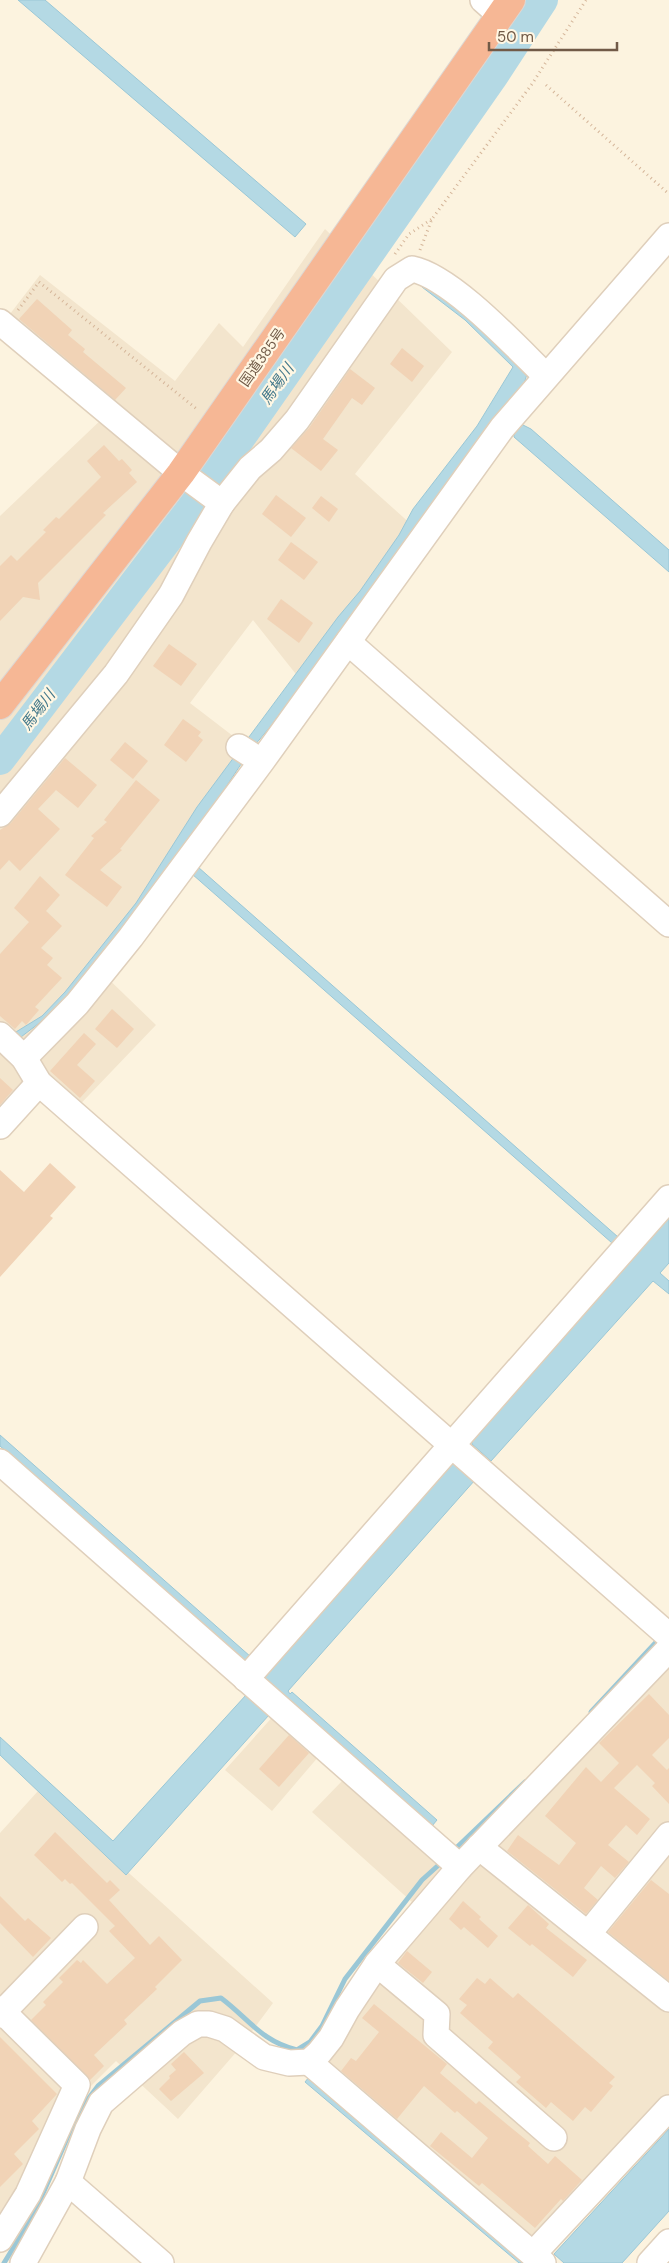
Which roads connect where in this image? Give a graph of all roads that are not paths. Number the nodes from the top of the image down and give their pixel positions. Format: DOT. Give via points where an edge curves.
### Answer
graph roads {
  1 [pos="498,5"];
  2 [pos="669,236"];
  3 [pos="3,324"];
  4 [pos="546,376"];
  5 [pos="187,478"];
  6 [pos="218,500"];
  7 [pos="348,642"];
  8 [pos="0,706"];
  9 [pos="0,814"];
  10 [pos="669,924"];
  11 [pos="0,1034"];
  12 [pos="24,1058"];
  13 [pos="39,1083"];
  14 [pos="0,1126"];
  15 [pos="669,1198"];
  16 [pos="452,1444"];
  17 [pos="0,1462"];
  18 [pos="666,1638"];
  19 [pos="246,1679"];
  20 [pos="669,1835"];
  21 [pos="479,1847"];
  22 [pos="452,1860"];
  23 [pos="85,1927"];
  24 [pos="588,1934"];
  25 [pos="377,1964"];
  26 [pos="669,1999"];
  27 [pos="1,2012"];
  28 [pos="309,2062"];
  29 [pos="669,2108"];
  30 [pos="554,2138"];
  31 [pos="68,2182"];
  32 [pos="0,2239"];
  33 [pos="669,2242"];
  34 [pos="538,2259"];
  35 [pos="23,2263"];
  36 [pos="161,2263"];
  37 [pos="650,2263"];
  1 -- 5 [label="highway, 国道385号" via="215,423"];
  2 -- 4 [label="street"];
  3 -- 5 [label="street"];
  4 -- 6 [label="street" via="480,312 426,272 412,269 396,278 297,420 271,450"];
  4 -- 7 [label="street" via="502,428"];
  5 -- 6 [label="street"];
  5 -- 8 [label="highway, 国道385号"];
  6 -- 9 [label="street" via="171,595 116,674"];
  7 -- 10 [label="street"];
  7 -- 12 [label="street" via="131,938 77,1004"];
  11 -- 12 [label="street"];
  12 -- 13 [label="street"];
  13 -- 14 [label="street"];
  13 -- 16 [label="street"];
  15 -- 16 [label="street"];
  16 -- 18 [label="street"];
  16 -- 19 [label="street"];
  17 -- 19 [label="street"];
  18 -- 21 [label="street"];
  19 -- 22 [label="street"];
  20 -- 24 [label="street"];
  21 -- 22 [label="street"];
  21 -- 24 [label="street"];
  22 -- 25 [label="street"];
  23 -- 27 [label="street"];
  24 -- 26 [label="street"];
  25 -- 28 [label="street" via="332,2038"];
  25 -- 30 [label="street" via="437,2014 436,2035"];
  27 -- 32 [label="street" via="77,2085 28,2194"];
  28 -- 31 [label="street" via="289,2063 264,2057 225,2029 198,2024 182,2033 102,2103 88,2128"];
  28 -- 34 [label="street"];
  29 -- 34 [label="street"];
  31 -- 35 [label="street"];
  31 -- 36 [label="street"];
  33 -- 37 [label="street"];
}
